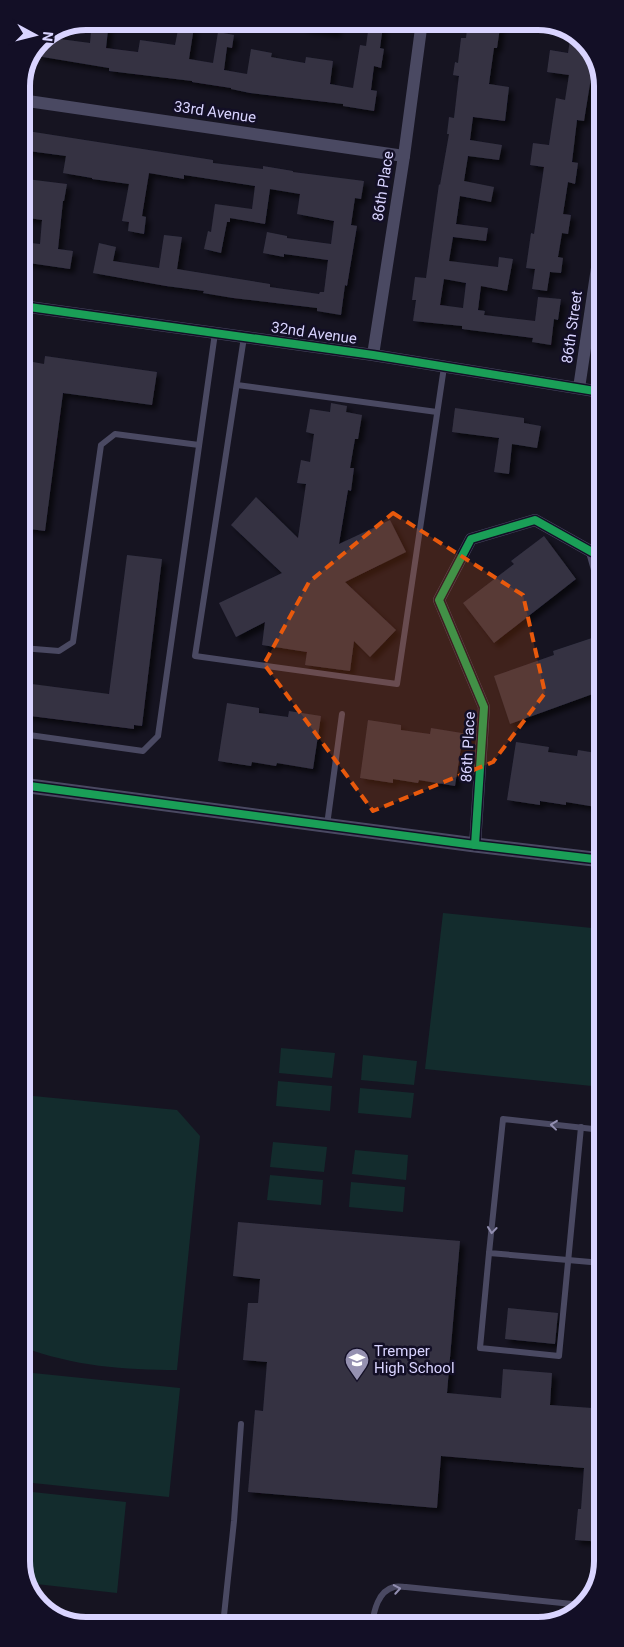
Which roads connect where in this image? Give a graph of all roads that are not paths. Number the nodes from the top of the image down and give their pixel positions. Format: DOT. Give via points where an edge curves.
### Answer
graph roads {
  1 [pos="421,30"];
  2 [pos="30,101"];
  3 [pos="404,156"];
  4 [pos="594,288"];
  5 [pos="30,307"];
  6 [pos="215,333"];
  7 [pos="244,337"];
  8 [pos="373,355"];
  9 [pos="444,366"];
  10 [pos="237,385"];
  11 [pos="579,388"];
  12 [pos="594,391"];
  13 [pos="438,412"];
  14 [pos="199,445"];
  15 [pos="594,550"];
  16 [pos="30,649"];
  17 [pos="342,714"];
  18 [pos="30,735"];
  19 [pos="30,786"];
  20 [pos="327,826"];
  21 [pos="476,845"];
  22 [pos="594,859"];
  23 [pos="581,1128"];
  24 [pos="594,1129"];
  25 [pos="489,1253"];
  26 [pos="568,1260"];
  27 [pos="594,1262"];
  28 [pos="241,1424"];
  29 [pos="573,1604"];
  30 [pos="224,1617"];
  31 [pos="373,1617"];
  1 -- 3 [label="street, 86th Place"];
  2 -- 3 [label="street, 33rd Avenue"];
  3 -- 8 [label="street, 86th Place"];
  4 -- 11 [label="street, 86th Street"];
  5 -- 6 [label="street, 32nd Avenue"];
  6 -- 7 [label="street, 32nd Avenue"];
  6 -- 14 [label="lane"];
  7 -- 8 [label="street, 32nd Avenue"];
  7 -- 10 [label="lane"];
  8 -- 9 [label="street, 32nd Avenue"];
  9 -- 11 [label="street, 32nd Avenue"];
  9 -- 13 [label="lane"];
  10 -- 13 [label="lane"];
  10 -- 13 [label="lane" via="195,656 397,684"];
  11 -- 12 [label="street, 32nd Avenue"];
  14 -- 16 [label="lane" via="115,434 101,444 73,642 59,651"];
  14 -- 18 [label="lane" via="158,736 143,751"];
  15 -- 21 [label="street, 86th Place" via="535,520 471,539 439,600 484,707"];
  17 -- 20 [label="lane"];
  19 -- 20 [label="street"];
  20 -- 21 [label="street"];
  21 -- 22 [label="street"];
  23 -- 24 [label="lane"];
  23 -- 25 [label="lane, one-way" via="503,1119"];
  23 -- 26 [label="lane"];
  25 -- 26 [label="lane"];
  25 -- 26 [label="lane" via="480,1348 559,1356"];
  26 -- 27 [label="lane"];
  28 -- 30 [label="lane"];
  31 -- 29 [label="lane, one-way" via="379,1600 393,1587"];
}
